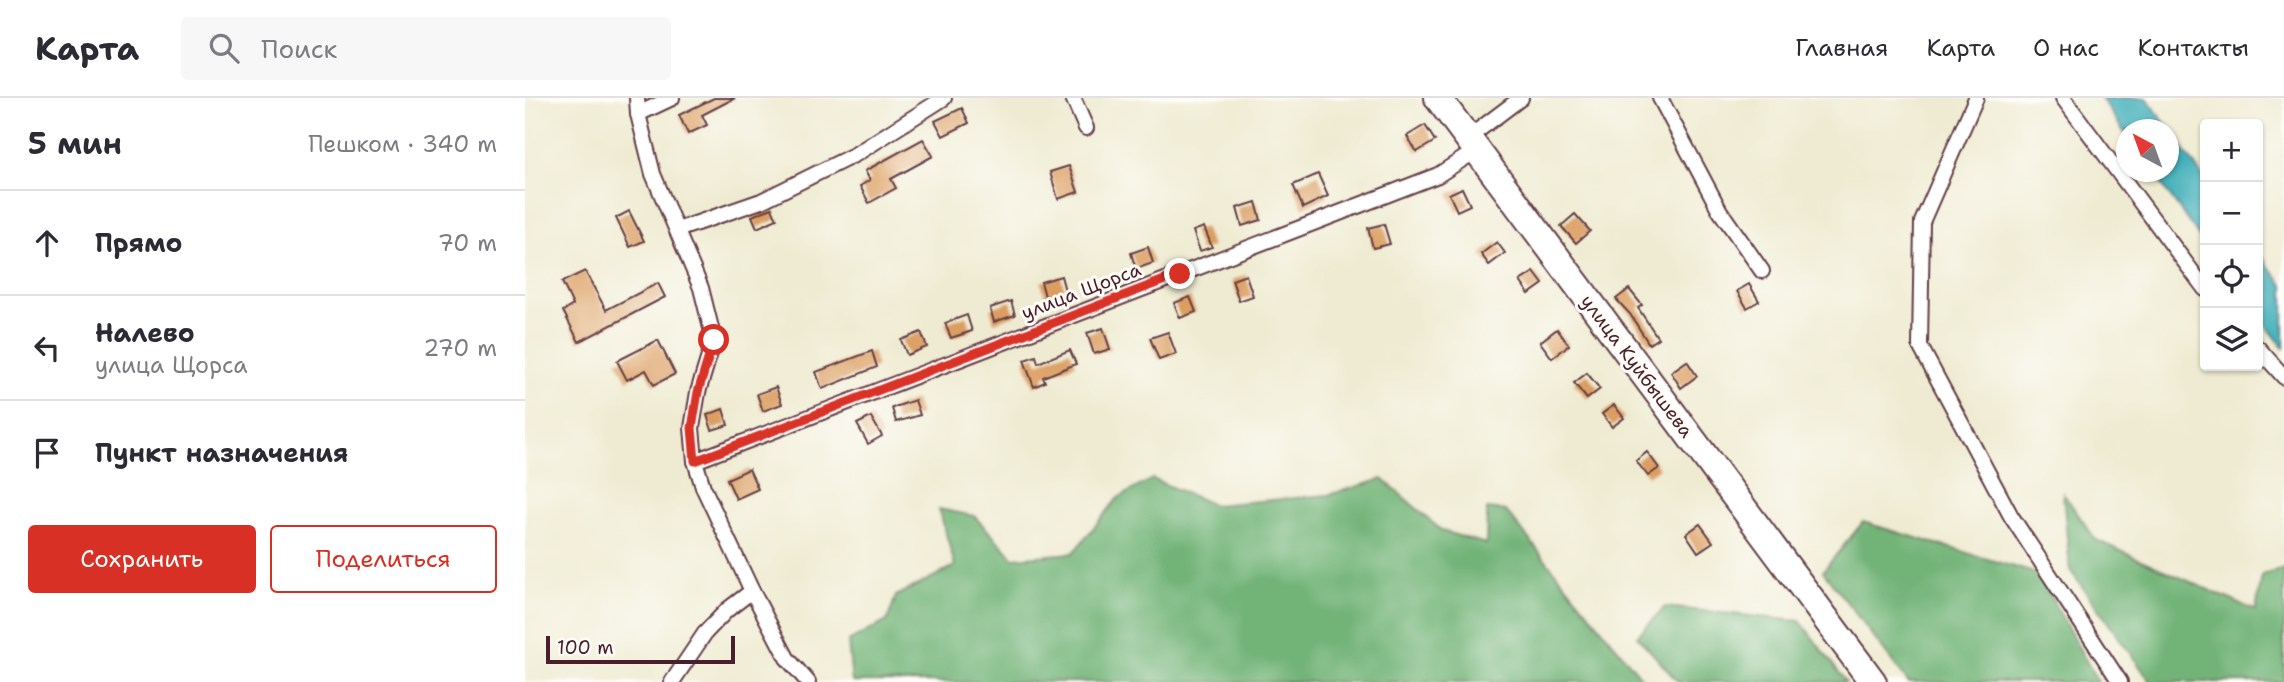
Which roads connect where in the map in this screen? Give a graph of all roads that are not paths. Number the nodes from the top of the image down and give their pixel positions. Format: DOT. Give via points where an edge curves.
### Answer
graph roads {
  1 [pos="637,98"];
  2 [pos="672,98"];
  3 [pos="944,98"];
  4 [pos="1073,98"];
  5 [pos="1438,98"];
  6 [pos="1521,98"];
  7 [pos="1660,98"];
  8 [pos="1976,98"];
  9 [pos="2063,98"];
  10 [pos="638,114"];
  11 [pos="1086,128"];
  12 [pos="1472,144"];
  13 [pos="677,230"];
  14 [pos="1762,271"];
  15 [pos="2200,282"];
  16 [pos="2263,354"];
  17 [pos="2284,377"];
  18 [pos="695,461"];
  19 [pos="752,591"];
  20 [pos="673,682"];
  21 [pos="808,682"];
  22 [pos="1873,682"];
  23 [pos="2120,682"];
  1 -- 10 [label="street"];
  2 -- 10 [label="street"];
  3 -- 13 [label="street" via="856,154 773,195"];
  4 -- 11 [label="street"];
  5 -- 12 [label="highway, улица Куйбышева"];
  6 -- 12 [label="street, улица Щорса"];
  7 -- 14 [label="street" via="1720,211"];
  8 -- 23 [label="street" via="1921,222 1920,346 2011,516"];
  9 -- 15 [label="street"];
  10 -- 13 [label="street" via="653,174"];
  12 -- 18 [label="street, улица Щорса" via="1439,175"];
  12 -- 22 [label="highway, улица Куйбышева"];
  13 -- 18 [label="street" via="701,288 714,340 692,428"];
  16 -- 17 [label="street"];
  18 -- 19 [label="street"];
  19 -- 20 [label="street" via="705,632"];
  19 -- 21 [label="street" via="787,659"];
}
